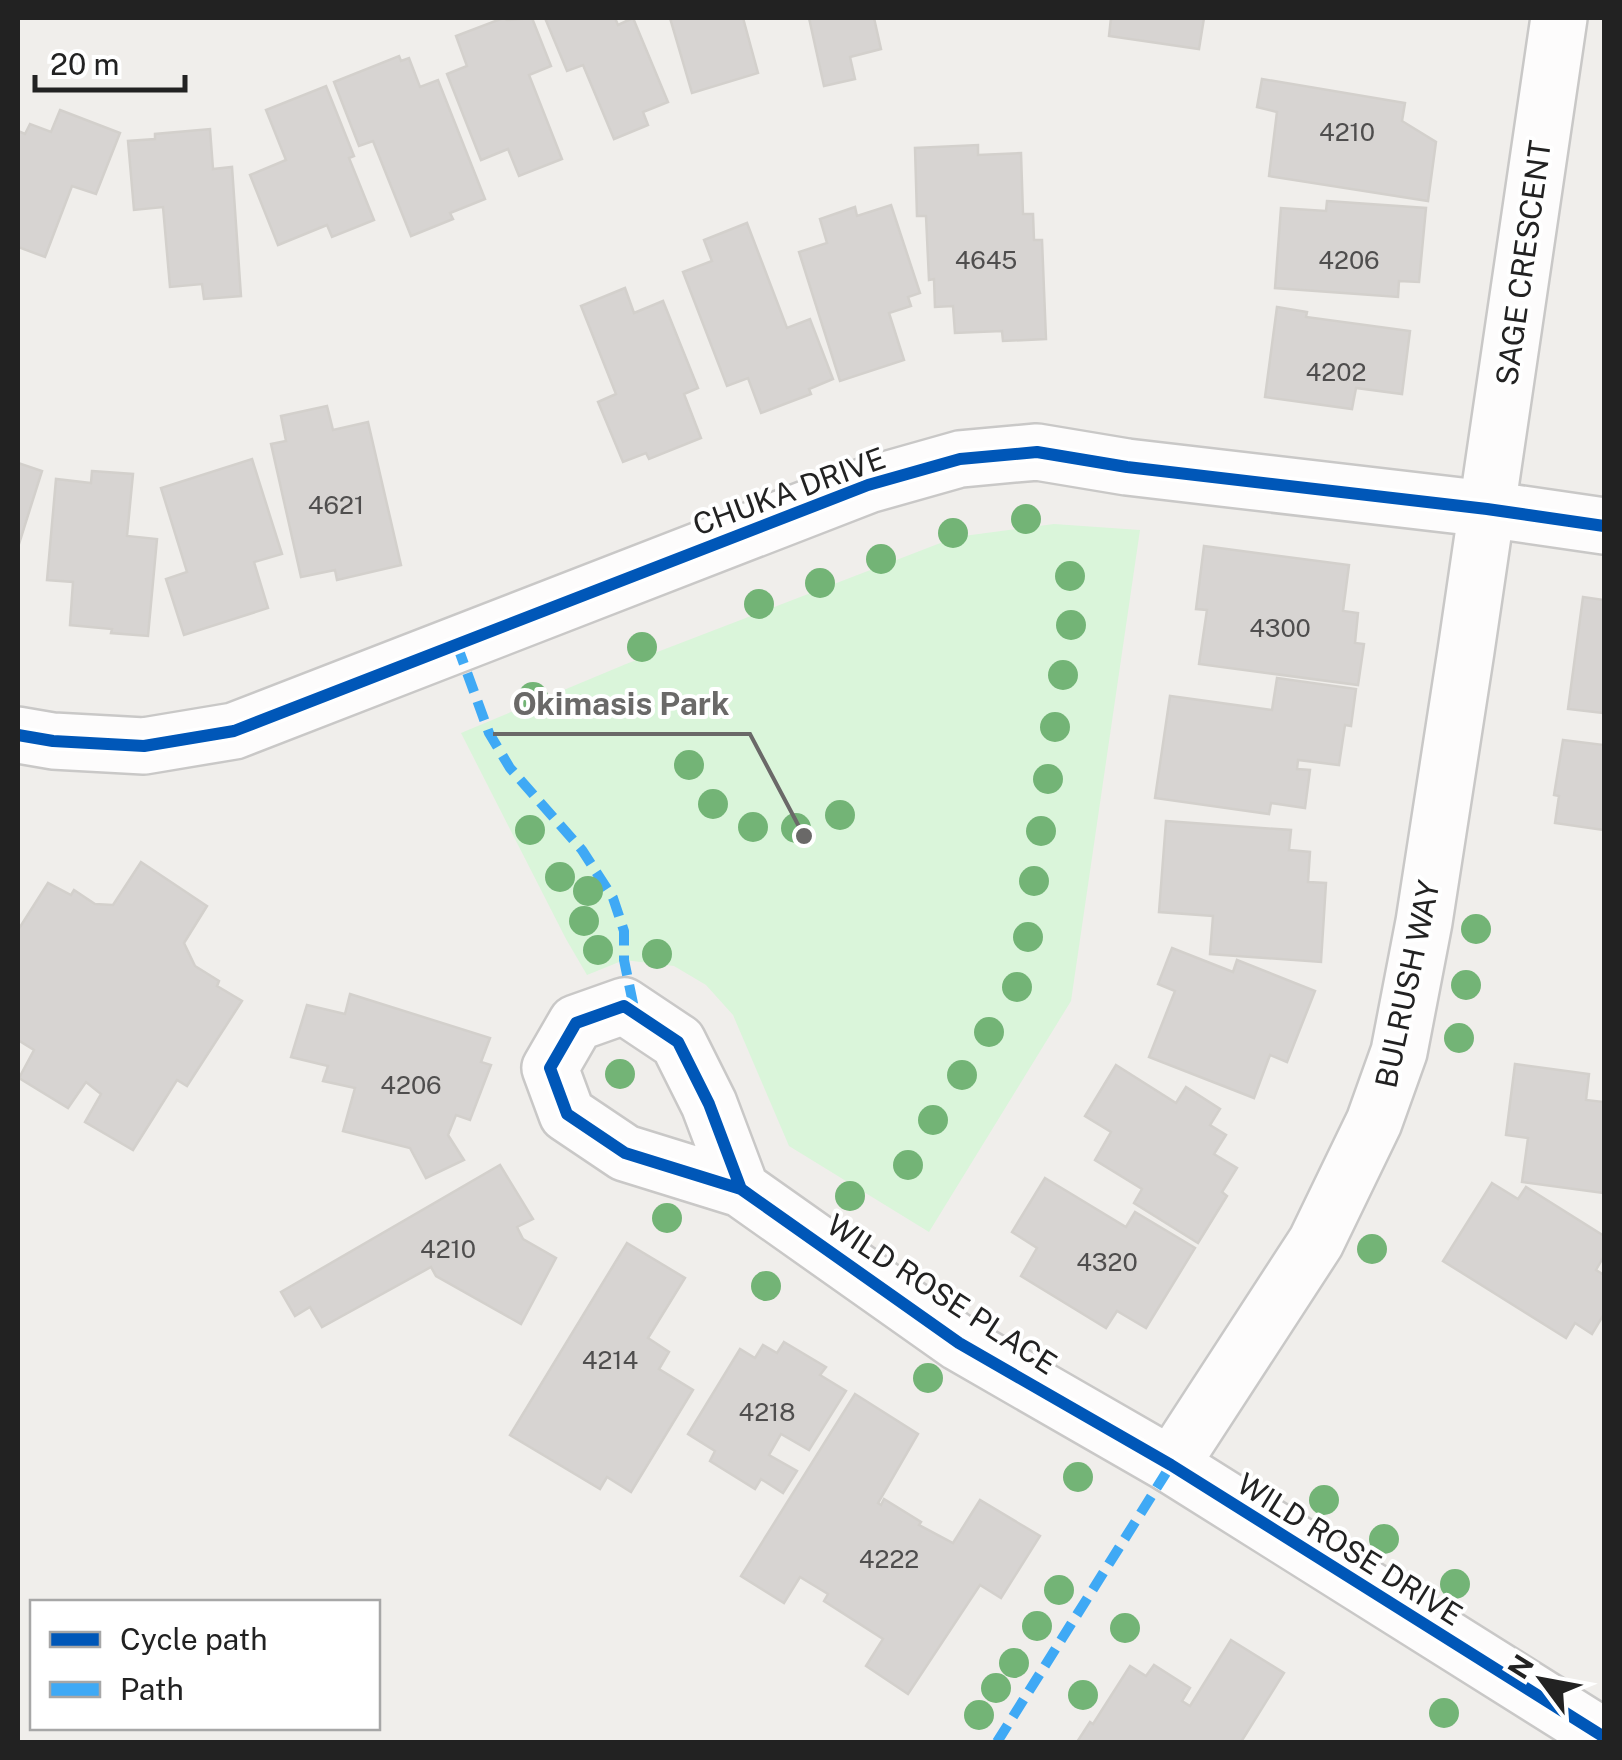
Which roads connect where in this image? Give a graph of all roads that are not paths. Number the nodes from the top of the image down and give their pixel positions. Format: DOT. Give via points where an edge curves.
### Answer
graph roads {
  1 [pos="1559,18"];
  2 [pos="1487,509"];
  3 [pos="1604,526"];
  4 [pos="18,735"];
  5 [pos="740,1188"];
  6 [pos="1172,1465"];
  7 [pos="1604,1737"];
  1 -- 2 [label="street, SAGE CRESCENT"];
  2 -- 3 [label="street, CHUKA DRIVE"];
  2 -- 4 [label="street, CHUKA DRIVE" via="1037,452 960,459 868,485 234,730 144,746"];
  2 -- 6 [label="street, BULRUSH WAY" via="1398,1052 1374,1122 1316,1242"];
  5 -- 6 [label="street, WILD ROSE PLACE" via="959,1343"];
  6 -- 7 [label="street, WILD ROSE DRIVE"];
}
